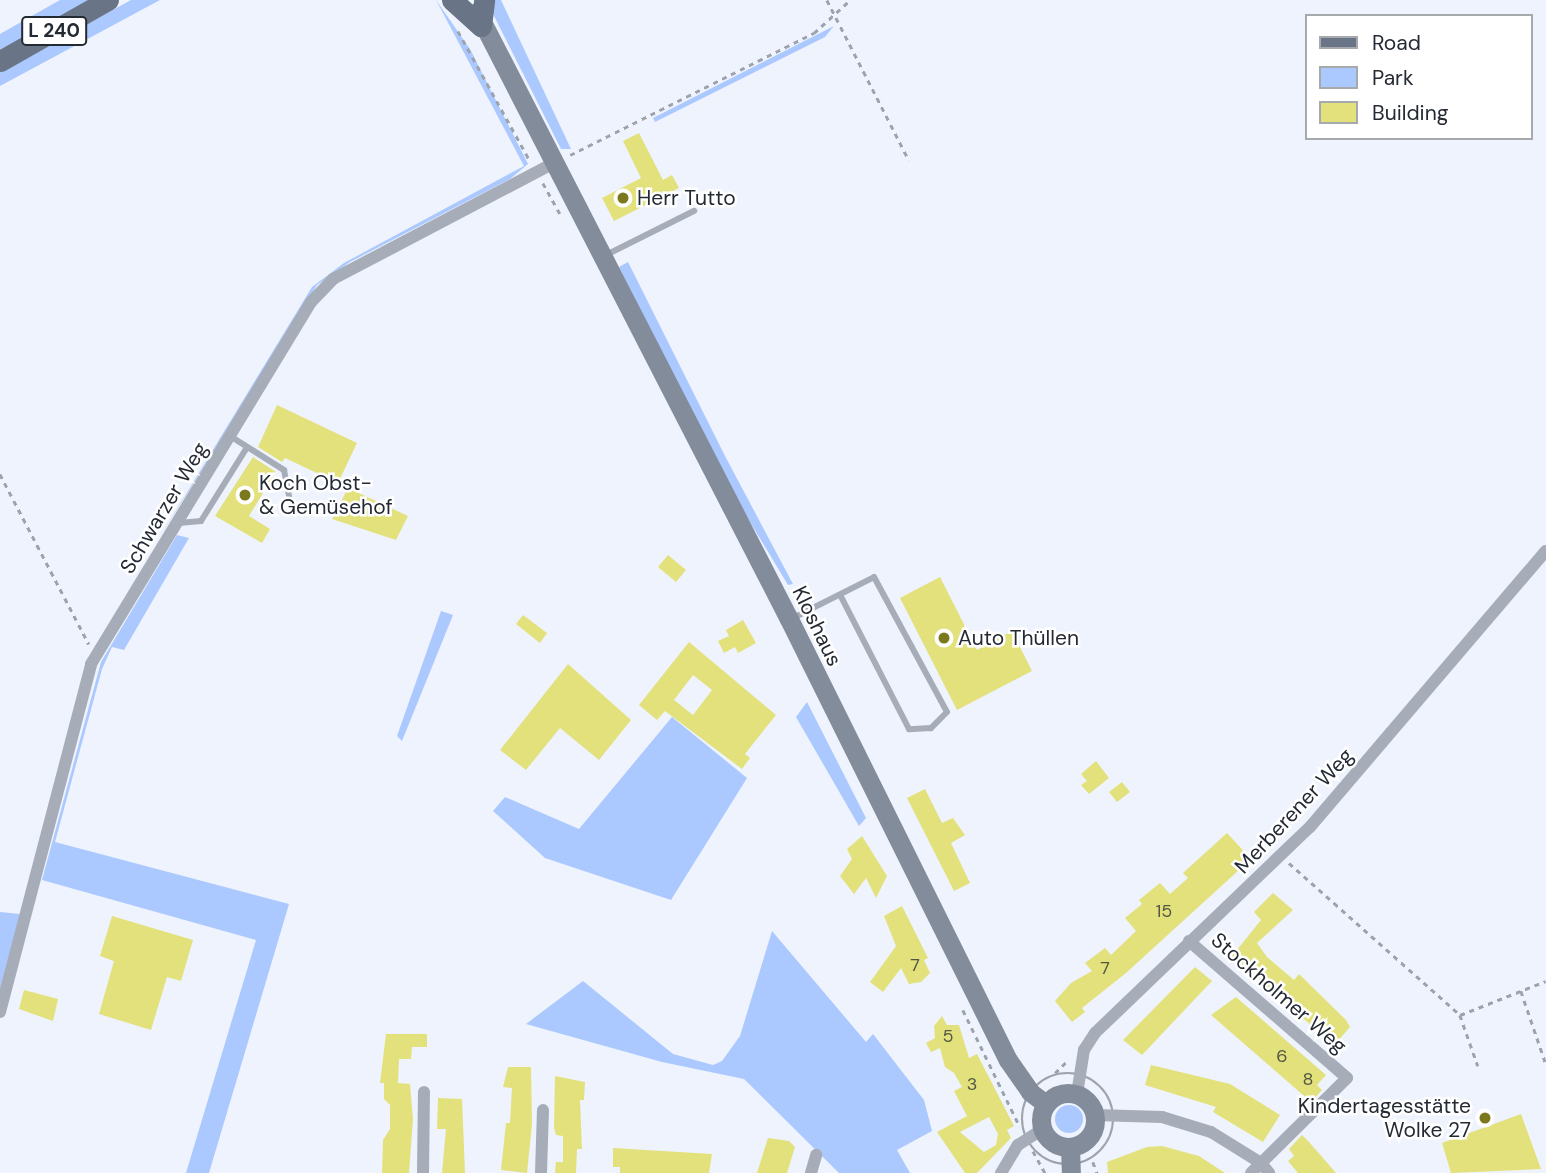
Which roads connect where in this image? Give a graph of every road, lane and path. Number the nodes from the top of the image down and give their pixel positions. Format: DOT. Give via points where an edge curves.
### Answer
graph roads {
  1 [pos="108,0"];
  2 [pos="452,0"];
  3 [pos="461,0"];
  4 [pos="474,0"];
  5 [pos="484,0"];
  6 [pos="827,0"];
  7 [pos="850,0"];
  8 [pos="834,15"];
  9 [pos="453,22"];
  10 [pos="481,26"];
  11 [pos="0,61"];
  12 [pos="909,160"];
  13 [pos="544,168"];
  14 [pos="694,211"];
  15 [pos="567,225"];
  16 [pos="602,257"];
  17 [pos="230,436"];
  18 [pos="246,449"];
  19 [pos="0,474"];
  20 [pos="289,496"];
  21 [pos="177,523"];
  22 [pos="1546,551"];
  23 [pos="840,595"];
  24 [pos="789,619"];
  25 [pos="100,650"];
  26 [pos="1281,856"];
  27 [pos="1189,941"];
  28 [pos="1546,981"];
  29 [pos="1521,990"];
  30 [pos="960,1004"];
  31 [pos="0,1012"];
  32 [pos="1460,1014"];
  33 [pos="1546,1064"];
  34 [pos="1478,1066"];
  35 [pos="1080,1073"];
  36 [pos="424,1092"];
  37 [pos="1077,1094"];
  38 [pos="1038,1098"];
  39 [pos="544,1110"];
  40 [pos="1104,1114"];
  41 [pos="1034,1134"];
  42 [pos="816,1155"];
  43 [pos="1070,1162"];
  44 [pos="1093,1162"];
  45 [pos="1265,1168"];
  46 [pos="423,1173"];
  47 [pos="541,1173"];
  48 [pos="811,1173"];
  49 [pos="1001,1173"];
  50 [pos="1045,1173"];
  51 [pos="1097,1173"];
  52 [pos="1251,1173"];
  1 -- 11 [label="main road, L 240"];
  2 -- 10 [label="main road"];
  3 -- 10 [label="main road"];
  4 -- 10 [label="main road"];
  5 -- 10 [label="main road"];
  6 -- 8 [label="path"];
  7 -- 8 [label="path"];
  8 -- 12 [label="path"];
  8 -- 13 [label="path" via="814,33"];
  9 -- 13 [label="path"];
  10 -- 13 [label="main road, Kloshaus"];
  13 -- 15 [label="path"];
  13 -- 16 [label="main road, Kloshaus"];
  13 -- 17 [label="street, Schwarzer Weg" via="332,279 311,302"];
  14 -- 16 [label="lane"];
  16 -- 24 [label="main road, Kloshaus"];
  17 -- 18 [label="lane"];
  17 -- 21 [label="street, Schwarzer Weg"];
  18 -- 20 [label="lane" via="284,470"];
  18 -- 21 [label="lane" via="201,521"];
  19 -- 25 [label="path" via="86,643"];
  21 -- 25 [label="street, Schwarzer Weg"];
  22 -- 26 [label="street, Merberener Weg"];
  23 -- 23 [label="lane" via="874,577 947,712 931,728 909,729"];
  23 -- 24 [label="lane"];
  24 -- 38 [label="main road, Kloshaus" via="1008,1060"];
  25 -- 31 [label="street, Schwarzer Weg" via="91,664"];
  26 -- 27 [label="street, Merberener Weg"];
  26 -- 32 [label="path"];
  27 -- 35 [label="street, Merberener Weg" via="1095,1033 1084,1050"];
  27 -- 45 [label="street, Stockholmer Weg" via="1347,1077"];
  28 -- 29 [label="path"];
  29 -- 32 [label="path"];
  29 -- 33 [label="path"];
  30 -- 41 [label="path"];
  32 -- 34 [label="path"];
  35 -- 37 [label="street, Merberener Weg"];
  35 -- 40 [label="path" via="1103,1088"];
  36 -- 46 [label="street"];
  37 -- 38 [label="main road"];
  37 -- 40 [label="main road"];
  38 -- 41 [label="main road"];
  39 -- 47 [label="street"];
  40 -- 43 [label="main road"];
  40 -- 44 [label="path" via="1112,1137"];
  40 -- 45 [label="street" via="1162,1116 1211,1132"];
  41 -- 43 [label="main road" via="1053,1142"];
  41 -- 43 [label="path" via="1047,1161"];
  41 -- 49 [label="street"];
  41 -- 50 [label="path"];
  42 -- 48 [label="street"];
  43 -- 44 [label="path"];
  44 -- 51 [label="path"];
  45 -- 52 [label="street"];
}
